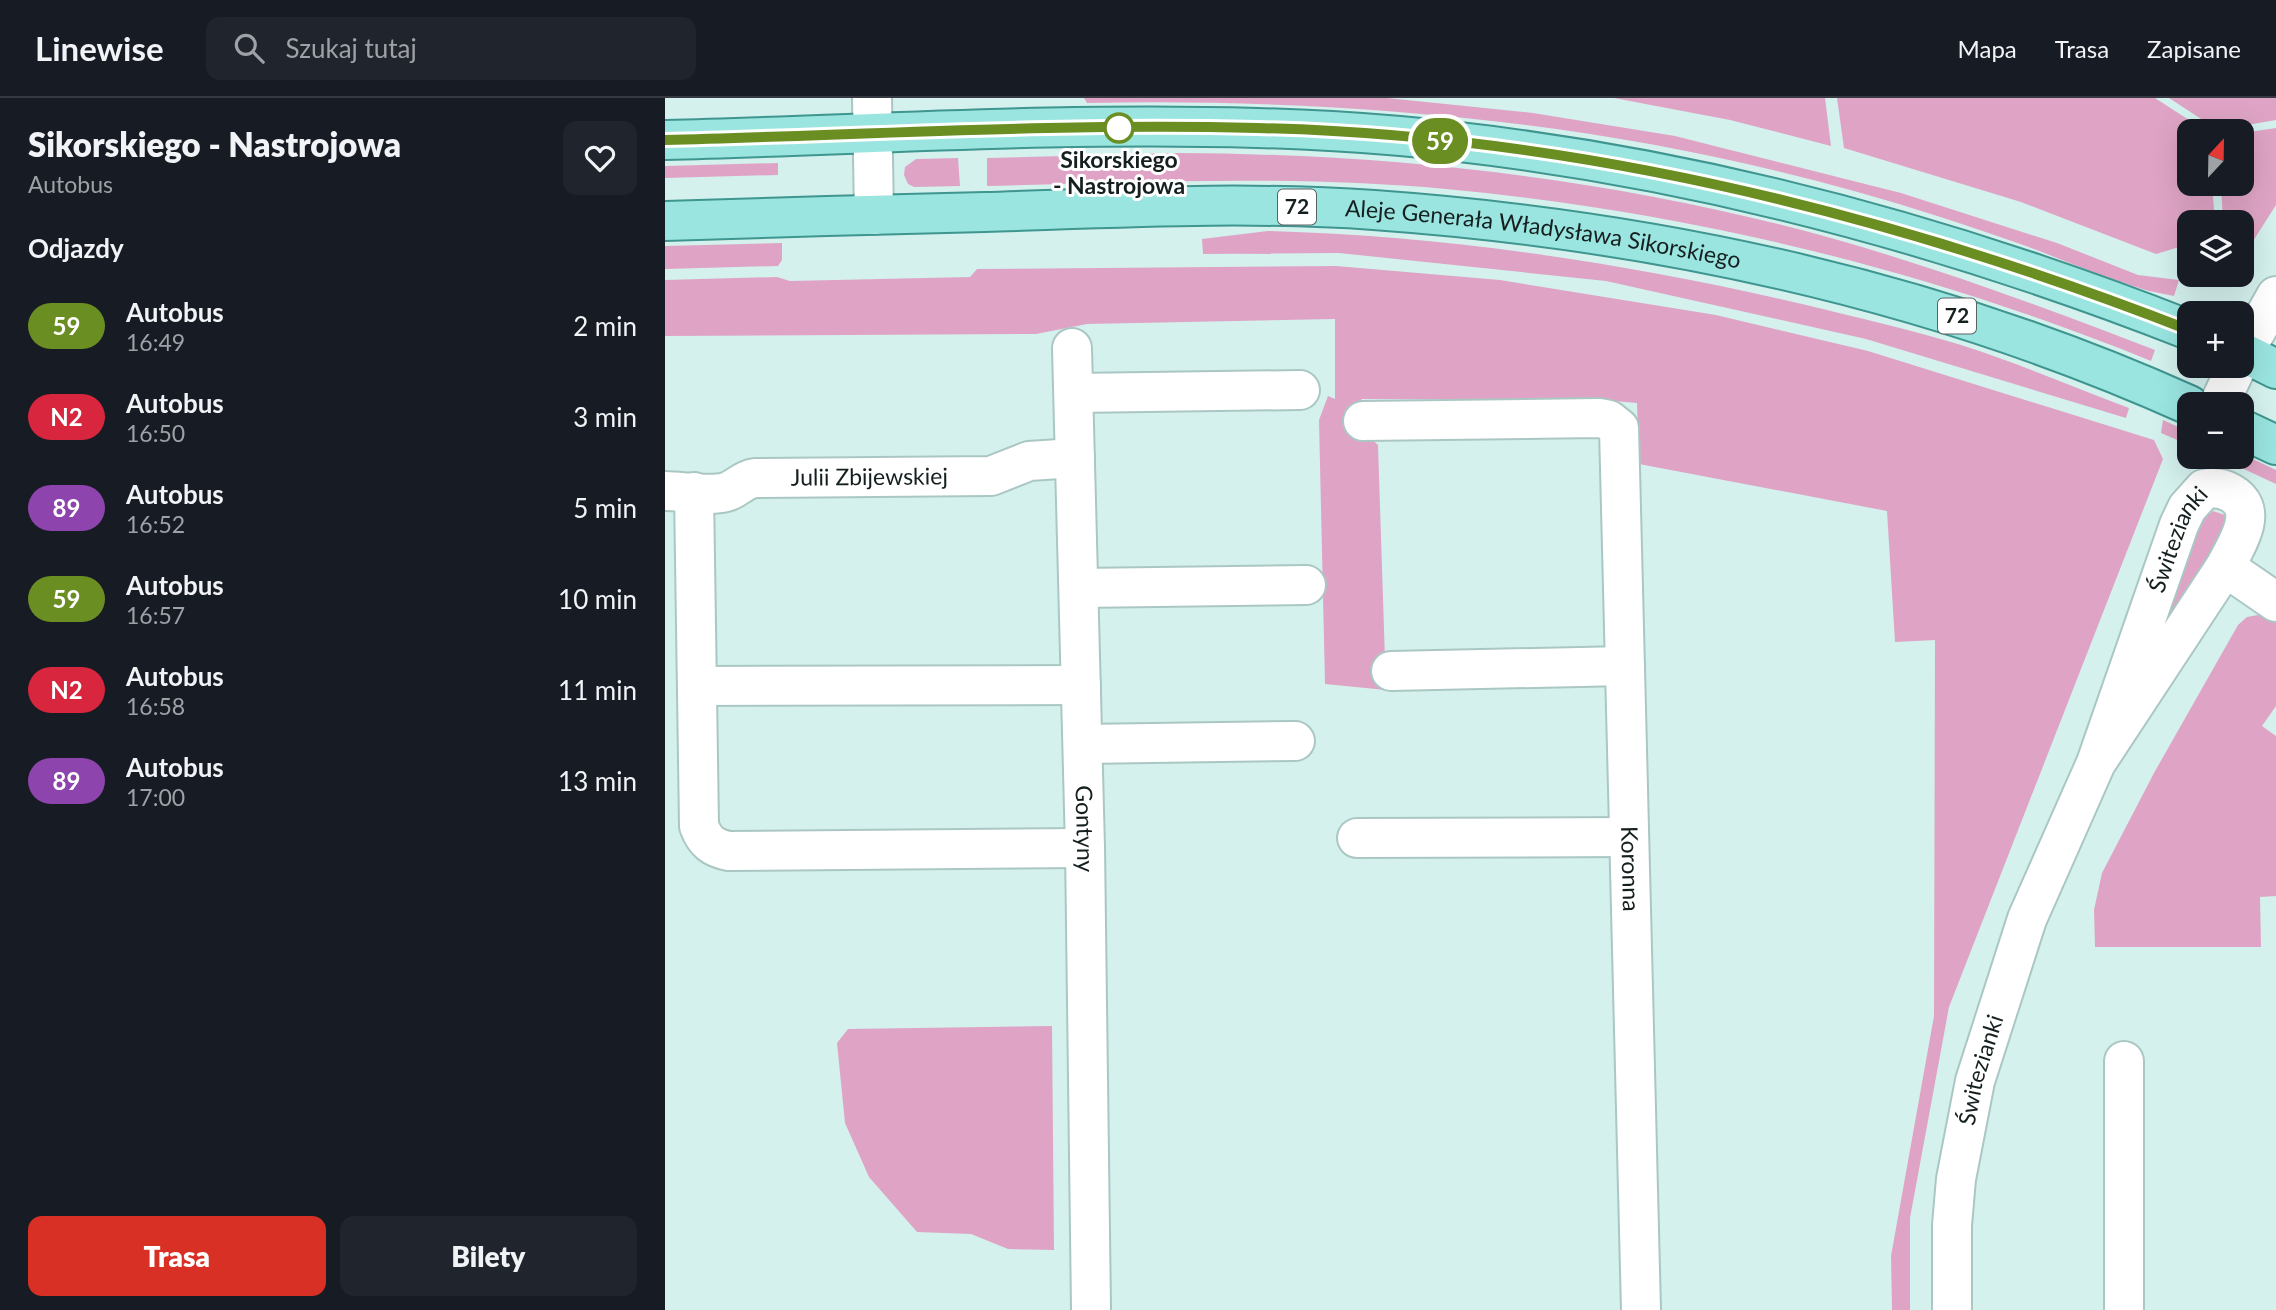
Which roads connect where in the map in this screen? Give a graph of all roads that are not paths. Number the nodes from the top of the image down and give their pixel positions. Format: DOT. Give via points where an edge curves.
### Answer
graph roads {
  1 [pos="873,116"];
  2 [pos="665,140"];
  3 [pos="874,215"];
  4 [pos="665,220"];
  5 [pos="2276,296"];
  6 [pos="2177,326"];
  7 [pos="2254,346"];
  8 [pos="1072,348"];
  9 [pos="1300,390"];
  10 [pos="1074,393"];
  11 [pos="2177,400"];
  12 [pos="1363,421"];
  13 [pos="2254,435"];
  14 [pos="2276,445"];
  15 [pos="1075,458"];
  16 [pos="680,491"];
  17 [pos="2225,567"];
  18 [pos="1306,585"];
  19 [pos="1079,588"];
  20 [pos="2276,602"];
  21 [pos="1625,666"];
  22 [pos="1391,671"];
  23 [pos="1081,685"];
  24 [pos="698,686"];
  25 [pos="1296,741"];
  26 [pos="1083,744"];
  27 [pos="2096,763"];
  28 [pos="1629,837"];
  29 [pos="1357,838"];
  30 [pos="1085,848"];
  31 [pos="2123,1061"];
  32 [pos="1091,1310"];
  33 [pos="1641,1310"];
  34 [pos="1952,1310"];
  35 [pos="2124,1310"];
  1 -- 2 [label="main road"];
  1 -- 3 [label="street"];
  1 -- 6 [label="main road" via="1259,128 1412,137 1535,152 1656,172 1863,220"];
  3 -- 4 [label="main road, Aleje Generała Władysława Sikorskiego / 72"];
  3 -- 11 [label="main road, Aleje Generała Władysława Sikorskiego / 72" via="1256,206 1372,210 1529,224 1717,256 1893,296 2031,342"];
  5 -- 7 [label="street"];
  8 -- 10 [label="street, Gontyny"];
  9 -- 10 [label="street"];
  10 -- 15 [label="street, Gontyny"];
  12 -- 21 [label="street, Koronna" via="1599,418 1619,428"];
  13 -- 14 [label="main road"];
  15 -- 16 [label="street, Julii Zbijewskiej" via="1030,461 991,476 755,478 729,491"];
  15 -- 19 [label="street, Gontyny"];
  16 -- 24 [label="street"];
  17 -- 20 [label="street"];
  17 -- 27 [label="street, Świtezianki"];
  17 -- 27 [label="street, Świtezianki" via="2246,514 2236,496 2225,490 2204,489 2179,525"];
  18 -- 19 [label="street"];
  19 -- 23 [label="street, Gontyny"];
  21 -- 22 [label="street"];
  21 -- 28 [label="street, Koronna"];
  23 -- 24 [label="street"];
  23 -- 26 [label="street, Gontyny"];
  24 -- 30 [label="street" via="699,826 712,846 729,851"];
  25 -- 26 [label="street"];
  26 -- 30 [label="street, Gontyny"];
  27 -- 34 [label="street, Świtezianki" via="2027,919 1975,1081 1956,1179"];
  28 -- 29 [label="street"];
  28 -- 33 [label="street, Koronna"];
  30 -- 32 [label="street, Gontyny"];
  31 -- 35 [label="street"];
}
